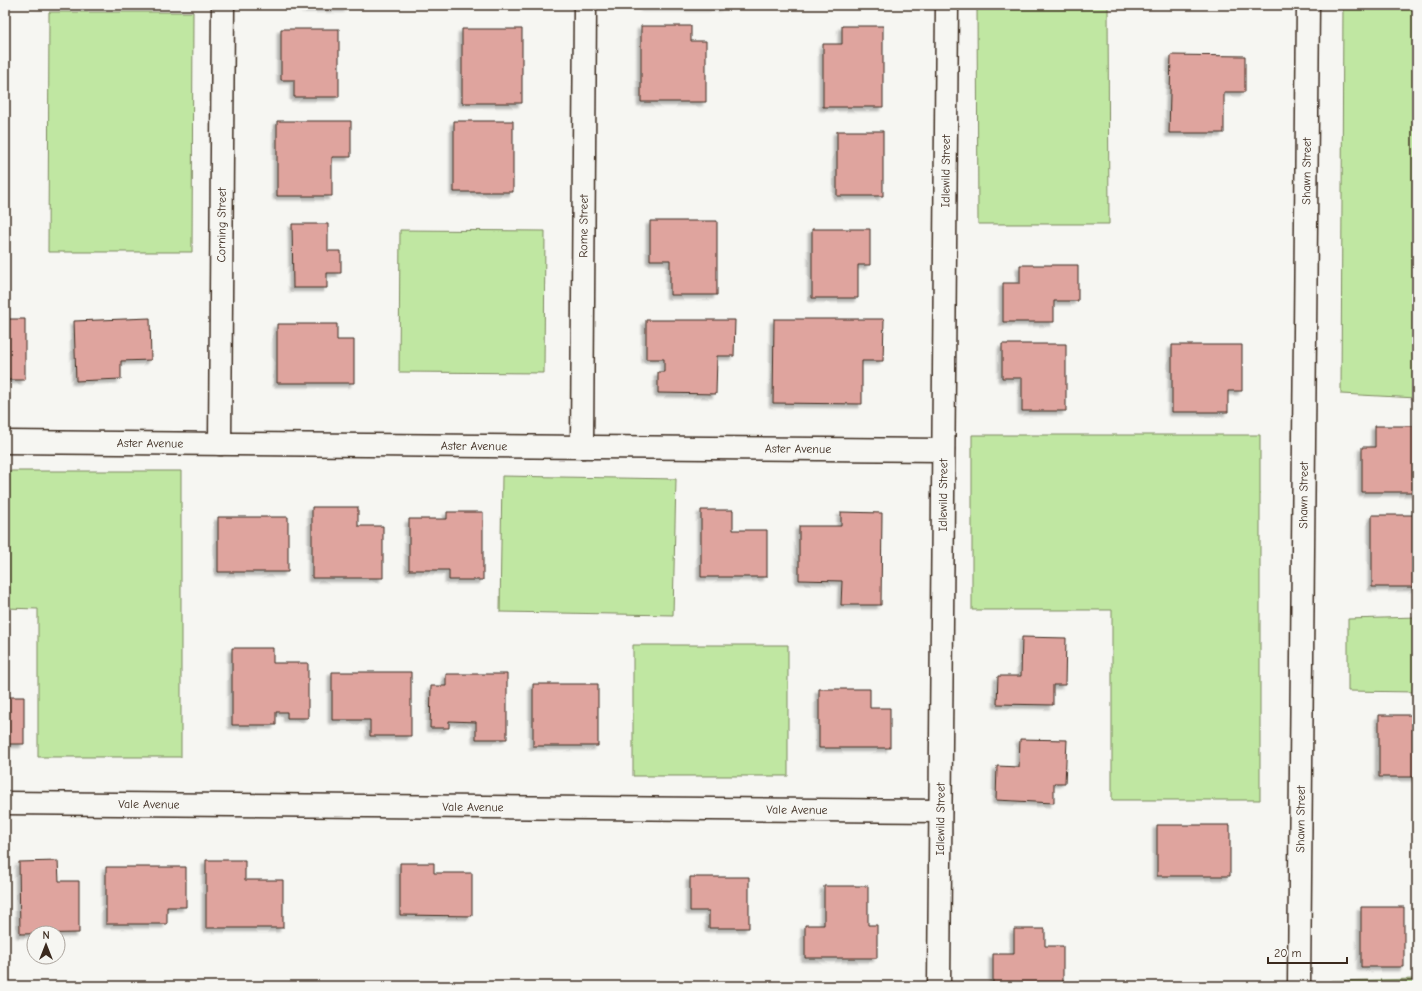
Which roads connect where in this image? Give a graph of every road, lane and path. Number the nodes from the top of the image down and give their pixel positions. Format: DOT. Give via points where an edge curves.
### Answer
graph roads {
  1 [pos="223,5"];
  2 [pos="585,5"];
  3 [pos="947,5"];
  4 [pos="1308,5"];
  5 [pos="5,442"];
  6 [pos="220,444"];
  7 [pos="582,447"];
  8 [pos="943,450"];
  9 [pos="5,804"];
  10 [pos="940,811"];
  11 [pos="939,986"];
  12 [pos="1299,986"];
  1 -- 6 [label="street, Corning Street"];
  2 -- 7 [label="street, Rome Street"];
  3 -- 8 [label="street, Idlewild Street"];
  4 -- 12 [label="street, Shawn Street"];
  5 -- 6 [label="street, Aster Avenue"];
  6 -- 7 [label="street, Aster Avenue"];
  7 -- 8 [label="street, Aster Avenue"];
  8 -- 10 [label="street, Idlewild Street"];
  9 -- 10 [label="street, Vale Avenue"];
  10 -- 11 [label="street, Idlewild Street"];
}
